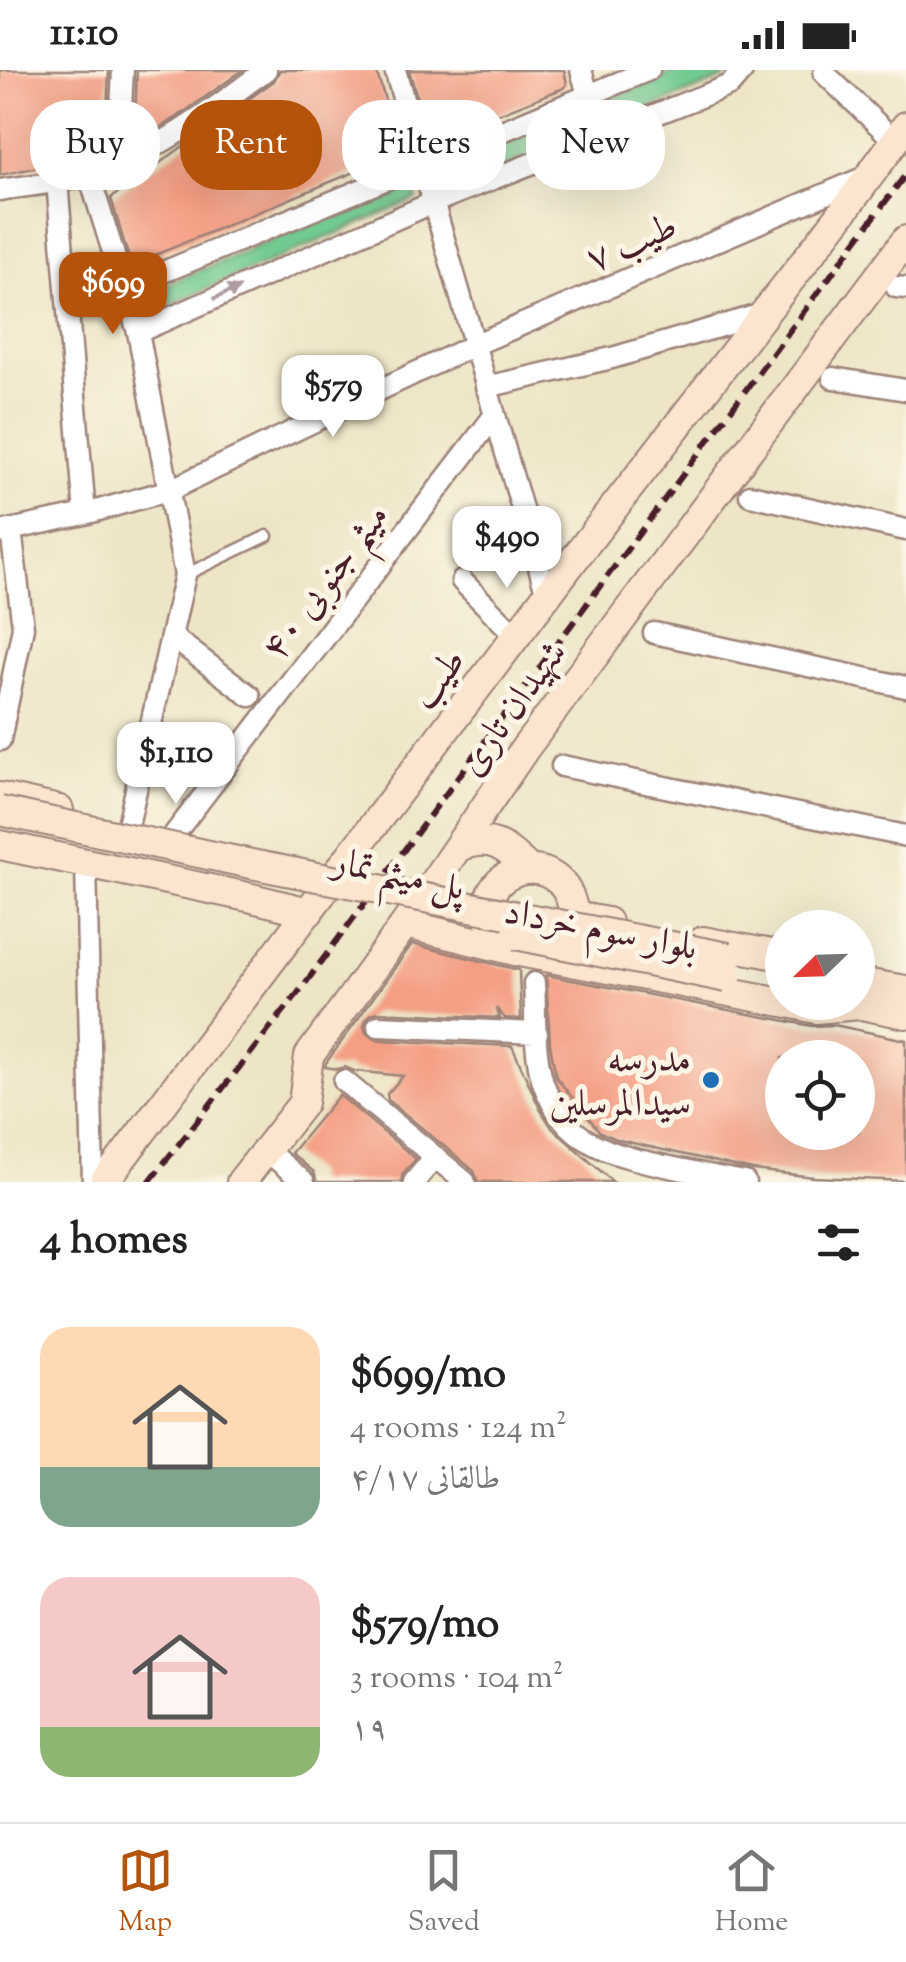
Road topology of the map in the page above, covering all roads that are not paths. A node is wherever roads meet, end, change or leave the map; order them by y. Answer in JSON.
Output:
{"nodes":[{"id":1,"x":123,"y":70,"type":"edge"},
{"id":2,"x":266,"y":70,"type":"edge"},
{"id":3,"x":394,"y":70,"type":"edge"},
{"id":4,"x":581,"y":70,"type":"edge"},
{"id":5,"x":649,"y":70,"type":"edge"},
{"id":6,"x":743,"y":70,"type":"edge"},
{"id":7,"x":824,"y":74,"type":"dead end"},
{"id":8,"x":588,"y":95,"type":"junction"},
{"id":9,"x":121,"y":100,"type":"edge"},
{"id":10,"x":403,"y":100,"type":"edge"},
{"id":11,"x":506,"y":129,"type":"edge"},
{"id":12,"x":900,"y":133,"type":"edge"},
{"id":13,"x":160,"y":141,"type":"edge"},
{"id":14,"x":870,"y":176,"type":"junction"},
{"id":15,"x":30,"y":185,"type":"edge"},
{"id":16,"x":0,"y":190,"type":"edge"},
{"id":17,"x":58,"y":190,"type":"edge"},
{"id":18,"x":93,"y":190,"type":"edge"},
{"id":19,"x":359,"y":190,"type":"edge"},
{"id":20,"x":428,"y":190,"type":"edge"},
{"id":21,"x":432,"y":203,"type":"junction"},
{"id":22,"x":906,"y":240,"type":"edge"},
{"id":23,"x":126,"y":288,"type":"junction"},
{"id":24,"x":762,"y":314,"type":"junction"},
{"id":25,"x":138,"y":332,"type":"junction"},
{"id":26,"x":474,"y":346,"type":"junction"},
{"id":27,"x":833,"y":378,"type":"dead end"},
{"id":28,"x":486,"y":387,"type":"junction"},
{"id":29,"x":906,"y":390,"type":"edge"},
{"id":30,"x":494,"y":416,"type":"junction"},
{"id":31,"x":170,"y":490,"type":"junction"},
{"id":32,"x":750,"y":495,"type":"dead end"},
{"id":33,"x":84,"y":514,"type":"junction"},
{"id":34,"x":906,"y":530,"type":"edge"},
{"id":35,"x":6,"y":531,"type":"edge"},
{"id":36,"x":267,"y":536,"type":"dead end"},
{"id":37,"x":184,"y":575,"type":"junction"},
{"id":38,"x":462,"y":581,"type":"dead end"},
{"id":39,"x":546,"y":595,"type":"junction"},
{"id":40,"x":654,"y":634,"type":"dead end"},
{"id":41,"x":171,"y":636,"type":"junction"},
{"id":42,"x":516,"y":636,"type":"junction"},
{"id":43,"x":906,"y":687,"type":"edge"},
{"id":44,"x":250,"y":696,"type":"dead end"},
{"id":45,"x":0,"y":740,"type":"edge"},
{"id":46,"x":562,"y":766,"type":"dead end"},
{"id":47,"x":495,"y":792,"type":"junction"},
{"id":48,"x":0,"y":796,"type":"edge"},
{"id":49,"x":0,"y":811,"type":"edge"},
{"id":50,"x":128,"y":826,"type":"junction"},
{"id":51,"x":0,"y":830,"type":"edge"},
{"id":52,"x":173,"y":836,"type":"junction"},
{"id":53,"x":906,"y":836,"type":"edge"},
{"id":54,"x":0,"y":846,"type":"edge"},
{"id":55,"x":458,"y":847,"type":"junction"},
{"id":56,"x":506,"y":848,"type":"junction"},
{"id":57,"x":259,"y":854,"type":"junction"},
{"id":58,"x":86,"y":862,"type":"junction"},
{"id":59,"x":536,"y":870,"type":"junction"},
{"id":60,"x":339,"y":872,"type":"junction"},
{"id":61,"x":248,"y":897,"type":"junction"},
{"id":62,"x":309,"y":912,"type":"junction"},
{"id":63,"x":405,"y":924,"type":"junction"},
{"id":64,"x":519,"y":952,"type":"junction"},
{"id":65,"x":765,"y":953,"type":"edge"},
{"id":66,"x":727,"y":968,"type":"junction"},
{"id":67,"x":765,"y":968,"type":"edge"},
{"id":68,"x":534,"y":983,"type":"dead end"},
{"id":69,"x":765,"y":983,"type":"edge"},
{"id":70,"x":875,"y":990,"type":"edge"},
{"id":71,"x":906,"y":990,"type":"edge"},
{"id":72,"x":765,"y":999,"type":"edge"},
{"id":73,"x":875,"y":999,"type":"edge"},
{"id":74,"x":906,"y":1014,"type":"edge"},
{"id":75,"x":378,"y":1026,"type":"dead end"},
{"id":76,"x":538,"y":1033,"type":"junction"},
{"id":77,"x":344,"y":1081,"type":"dead end"},
{"id":78,"x":266,"y":1151,"type":"junction"},
{"id":79,"x":435,"y":1157,"type":"junction"},
{"id":80,"x":94,"y":1182,"type":"edge"},
{"id":81,"x":104,"y":1182,"type":"edge"},
{"id":82,"x":241,"y":1182,"type":"edge"},
{"id":83,"x":304,"y":1182,"type":"edge"},
{"id":84,"x":414,"y":1182,"type":"edge"},
{"id":85,"x":465,"y":1182,"type":"edge"},
{"id":86,"x":745,"y":1182,"type":"edge"}],
"edges":[{"from":1,"to":9,"type":"street"},
{"from":2,"to":13,"type":"street"},
{"from":3,"to":10,"type":"street"},
{"from":4,"to":8,"type":"street"},
{"from":5,"to":8,"type":"street"},
{"from":6,"to":21,"type":"street"},
{"from":7,"to":12,"type":"street"},
{"from":8,"to":11,"type":"street"},
{"from":12,"to":14,"type":"main road","name":"طیب"},
{"from":14,"to":24,"type":"main road","name":"طیب"},
{"from":14,"to":26,"type":"street","name":"طیب ۷"},
{"from":15,"to":16,"type":"street"},
{"from":17,"to":33,"type":"street"},
{"from":18,"to":23,"type":"street"},
{"from":19,"to":23,"type":"street"},
{"from":20,"to":21,"type":"street"},
{"from":25,"to":21,"type":"street","one_way":true},
{"from":21,"to":26,"type":"street"},
{"from":22,"to":47,"type":"main road","name":"شهیدان تاری"},
{"from":23,"to":25,"type":"street"},
{"from":24,"to":28,"type":"street"},
{"from":24,"to":39,"type":"main road","name":"طیب"},
{"from":25,"to":31,"type":"street"},
{"from":26,"to":28,"type":"street"},
{"from":26,"to":31,"type":"street","name":"طیب ۷"},
{"from":27,"to":29,"type":"street"},
{"from":28,"to":30,"type":"street"},
{"from":30,"to":39,"type":"street"},
{"from":30,"to":52,"type":"street","name":"میثم جنوبی ۴۰"},
{"from":31,"to":33,"type":"street","name":"طیب ۷"},
{"from":31,"to":37,"type":"street"},
{"from":32,"to":34,"type":"street"},
{"from":33,"to":35,"type":"street","name":"طیب ۷"},
{"from":35,"to":45,"type":"street"},
{"from":36,"to":37,"type":"lane"},
{"from":37,"to":41,"type":"street"},
{"from":38,"to":42,"type":"street"},
{"from":39,"to":42,"type":"main road","name":"طیب"},
{"from":40,"to":43,"type":"street"},
{"from":41,"to":44,"type":"street"},
{"from":41,"to":50,"type":"street"},
{"from":42,"to":60,"type":"main road","name":"طیب"},
{"from":46,"to":53,"type":"street"},
{"from":47,"to":55,"type":"main road","name":"شهیدان تاری"},
{"from":47,"to":56,"type":"main road"},
{"from":48,"to":50,"type":"main road"},
{"from":49,"to":66,"type":"main road","name":"پل میثم تمار","bridge":true},
{"from":50,"to":52,"type":"main road"},
{"from":51,"to":66,"type":"main road","name":"پل میثم تمار","bridge":true},
{"from":52,"to":57,"type":"main road"},
{"from":54,"to":58,"type":"main road"},
{"from":55,"to":56,"type":"main road"},
{"from":55,"to":63,"type":"main road","name":"شهیدان تاری"},
{"from":56,"to":59,"type":"main road","name":"بلوار سوم خرداد"},
{"from":57,"to":60,"type":"main road"},
{"from":57,"to":61,"type":"main road"},
{"from":58,"to":61,"type":"main road"},
{"from":58,"to":80,"type":"street"},
{"from":59,"to":64,"type":"main road"},
{"from":59,"to":65,"type":"main road","name":"بلوار سوم خرداد"},
{"from":60,"to":62,"type":"main road","name":"طیب"},
{"from":61,"to":62,"type":"main road"},
{"from":62,"to":81,"type":"main road","name":"طیب"},
{"from":63,"to":64,"type":"main road","name":"بلوار سوم خرداد"},
{"from":63,"to":78,"type":"main road","name":"شهیدان تاری"},
{"from":64,"to":72,"type":"main road","name":"بلوار سوم خرداد"},
{"from":66,"to":67,"type":"main road","name":"پل میثم تمار"},
{"from":66,"to":69,"type":"main road","name":"پل میثم تمار"},
{"from":68,"to":76,"type":"street"},
{"from":70,"to":71,"type":"main road"},
{"from":73,"to":74,"type":"main road","name":"بلوار سوم خرداد"},
{"from":75,"to":76,"type":"street"},
{"from":76,"to":86,"type":"street"},
{"from":77,"to":79,"type":"street"},
{"from":78,"to":82,"type":"main road","name":"شهیدان تاری"},
{"from":78,"to":83,"type":"street"},
{"from":79,"to":84,"type":"street"},
{"from":79,"to":85,"type":"street"}]}
